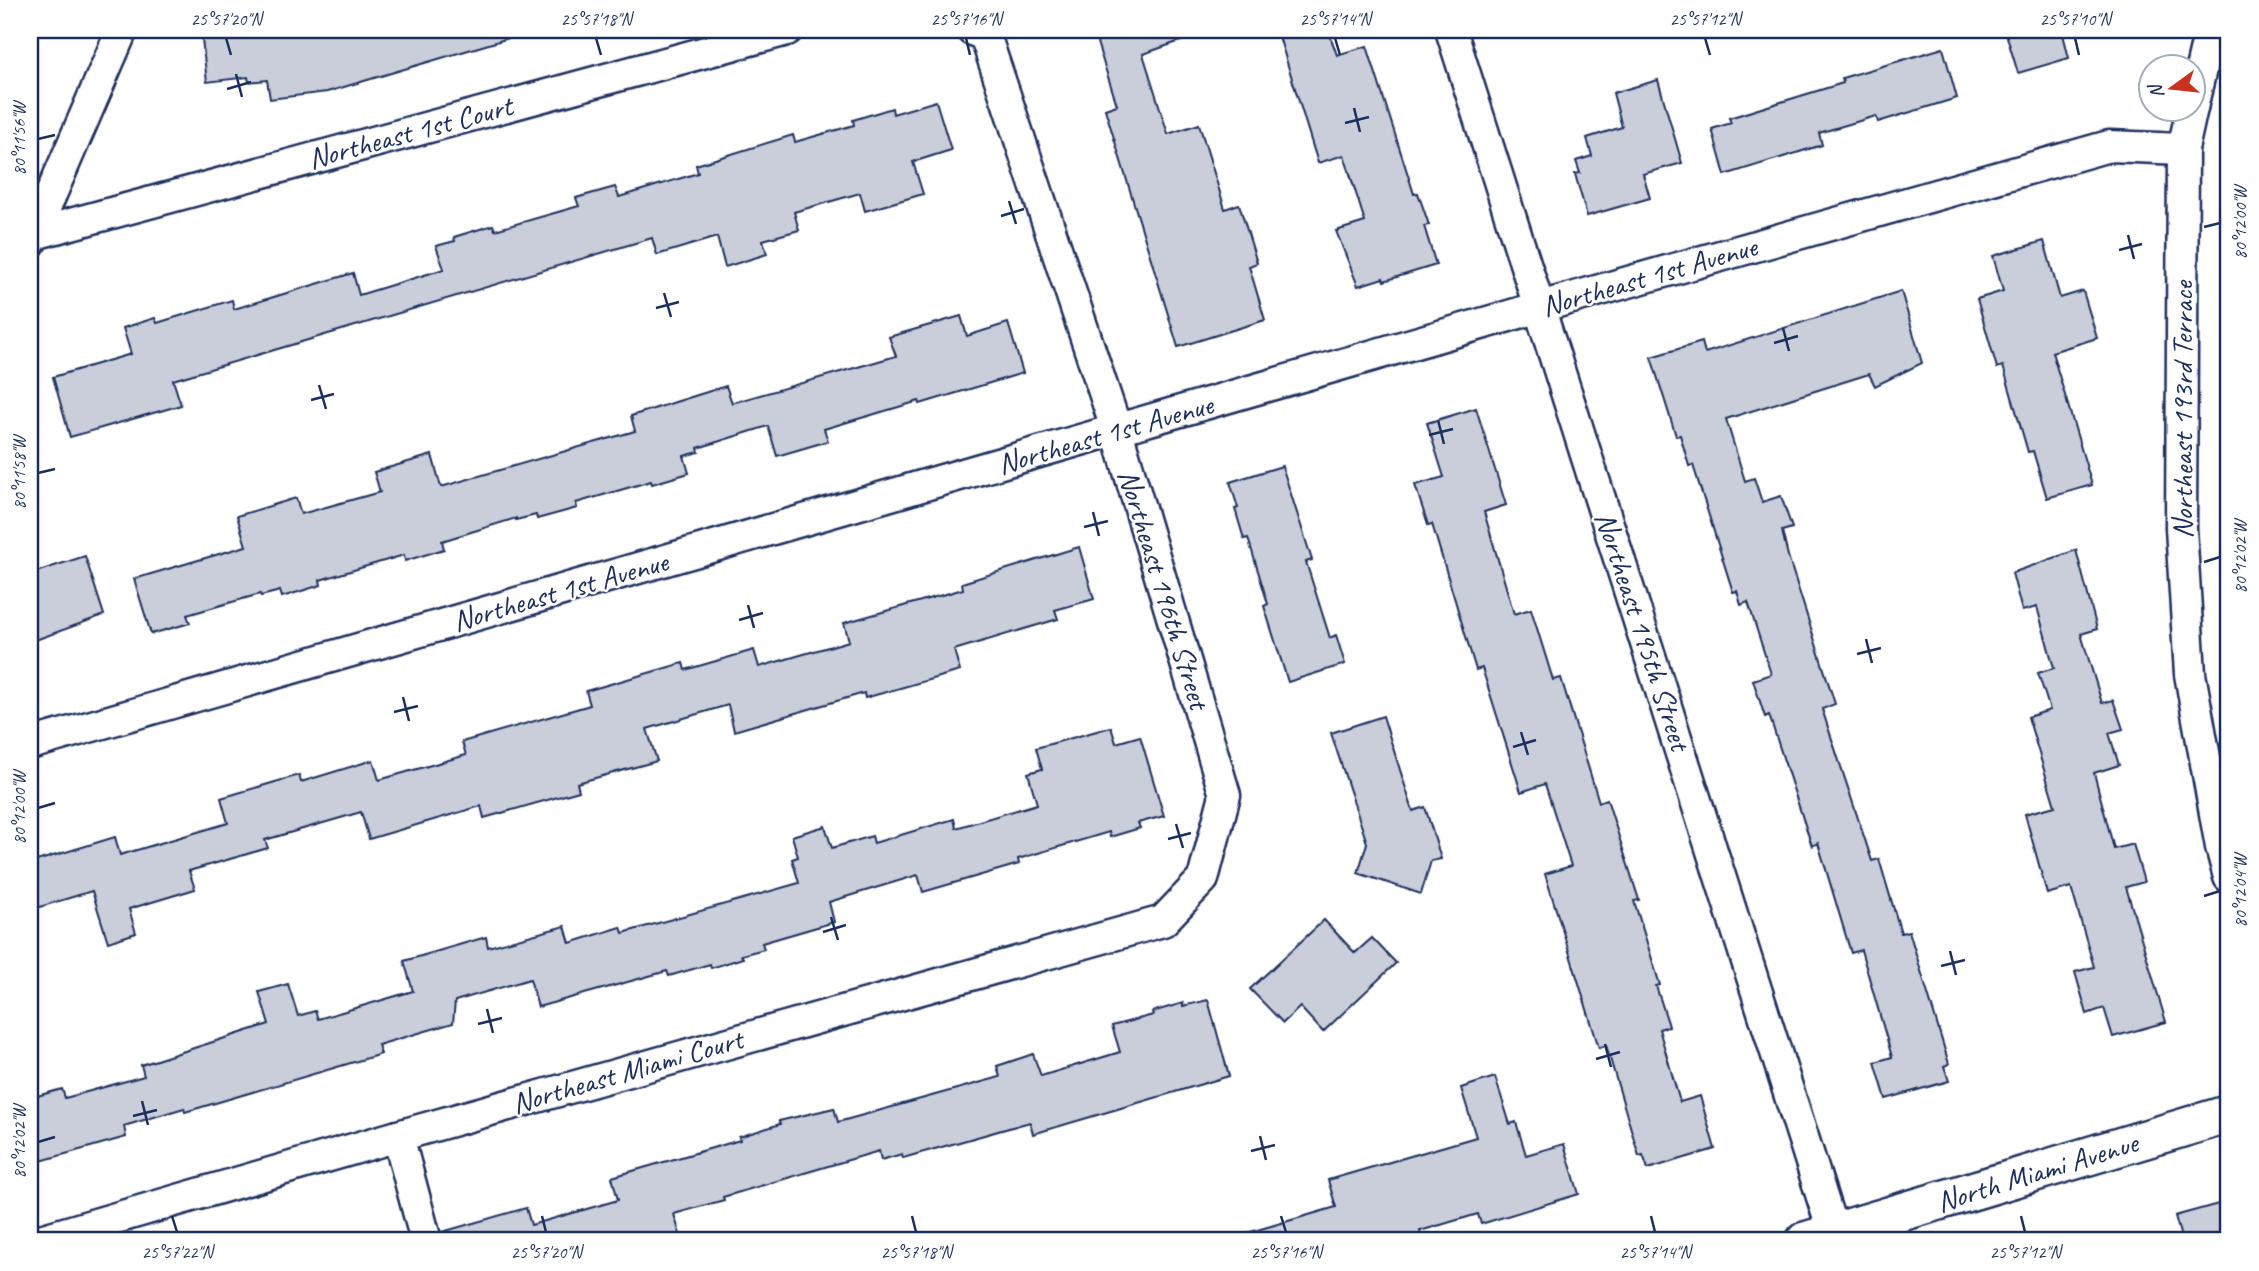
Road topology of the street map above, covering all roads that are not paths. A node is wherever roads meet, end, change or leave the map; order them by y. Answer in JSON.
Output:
{"nodes":[{"id":1,"x":122,"y":30,"type":"edge"},
{"id":2,"x":787,"y":30,"type":"edge"},
{"id":3,"x":972,"y":30,"type":"edge"},
{"id":4,"x":1451,"y":30,"type":"edge"},
{"id":5,"x":2210,"y":30,"type":"edge"},
{"id":6,"x":2205,"y":52,"type":"edge"},
{"id":7,"x":2189,"y":122,"type":"edge"},
{"id":8,"x":2183,"y":149,"type":"junction"},
{"id":9,"x":32,"y":239,"type":"edge"},
{"id":10,"x":1540,"y":307,"type":"junction"},
{"id":11,"x":1116,"y":431,"type":"junction"},
{"id":12,"x":30,"y":744,"type":"edge"},
{"id":13,"x":2229,"y":877,"type":"edge"},
{"id":14,"x":1203,"y":879,"type":"joint"},
{"id":15,"x":2229,"y":1114,"type":"edge"},
{"id":16,"x":398,"y":1136,"type":"junction"},
{"id":17,"x":1825,"y":1239,"type":"edge"},
{"id":18,"x":37,"y":1241,"type":"edge"},
{"id":19,"x":426,"y":1241,"type":"edge"}],
"edges":[{"from":1,"to":9,"type":"street"},
{"from":2,"to":9,"type":"street","name":"Northeast 1st Court"},
{"from":3,"to":11,"type":"street","name":"Northeast 196th Street"},
{"from":4,"to":10,"type":"street","name":"Northeast 195th Street"},
{"from":5,"to":6,"type":"street","name":"Northeast 193rd Terrace"},
{"from":7,"to":8,"type":"street","name":"Northeast 193rd Terrace"},
{"from":8,"to":10,"type":"street","name":"Northeast 1st Avenue"},
{"from":8,"to":13,"type":"street","name":"Northeast 193rd Terrace"},
{"from":10,"to":11,"type":"street","name":"Northeast 1st Avenue"},
{"from":10,"to":17,"type":"street","name":"Northeast 195th Street"},
{"from":11,"to":12,"type":"street","name":"Northeast 1st Avenue"},
{"from":11,"to":14,"type":"street","name":"Northeast 196th Street"},
{"from":14,"to":16,"type":"street","name":"Northeast Miami Court"},
{"from":15,"to":17,"type":"street","name":"North Miami Avenue"},
{"from":16,"to":18,"type":"street","name":"Northeast Miami Court"},
{"from":16,"to":19,"type":"street"}]}
